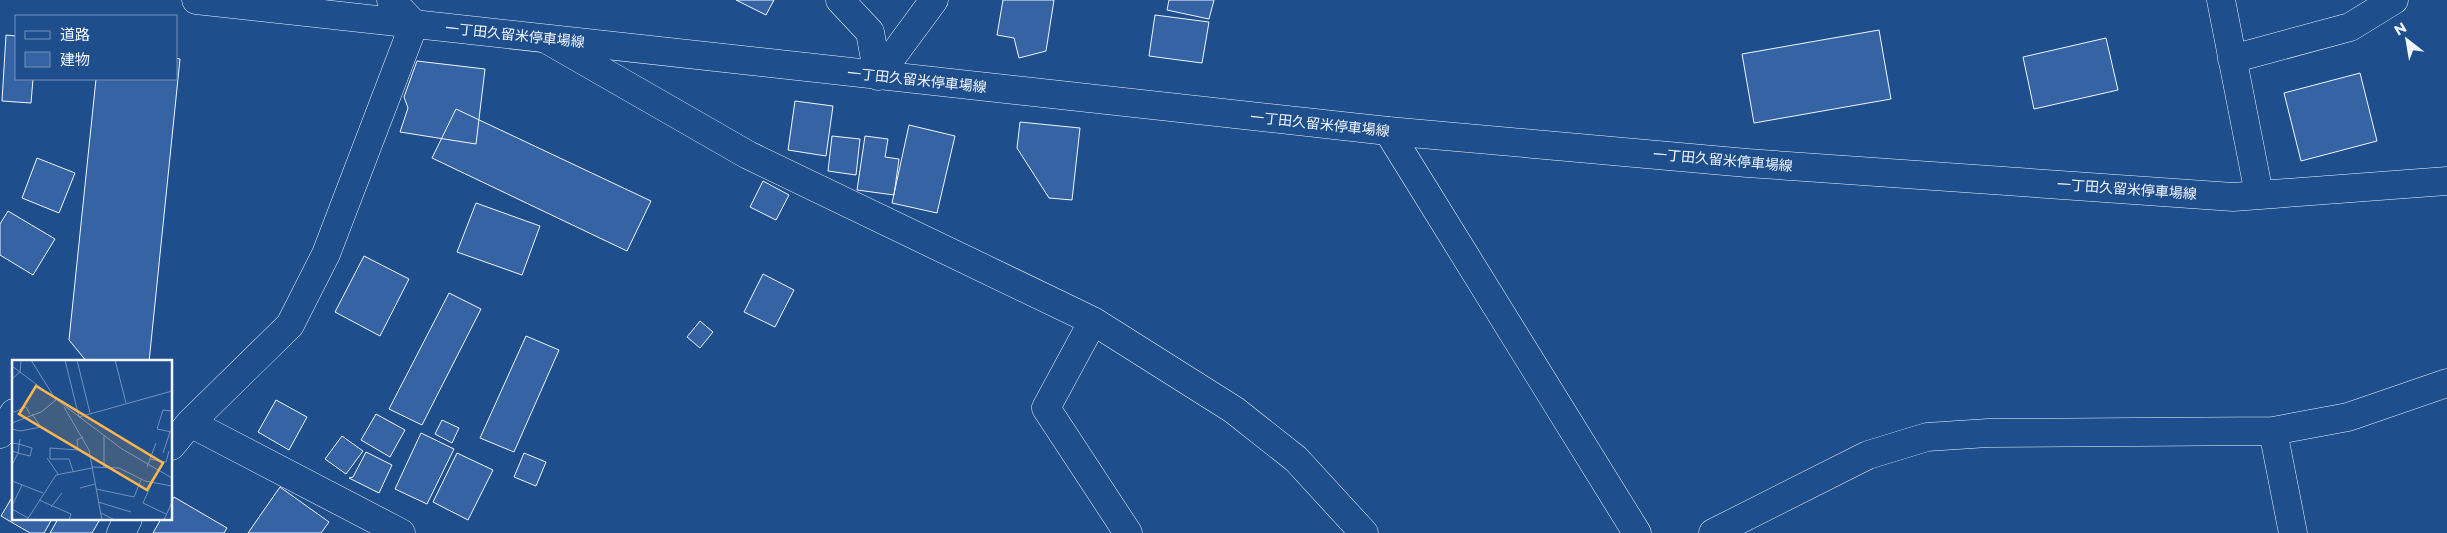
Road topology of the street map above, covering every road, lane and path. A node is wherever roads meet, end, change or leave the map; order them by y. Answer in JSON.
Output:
{"nodes":[{"id":1,"x":196,"y":0,"type":"edge"},
{"id":2,"x":390,"y":0,"type":"edge"},
{"id":3,"x":840,"y":0,"type":"edge"},
{"id":4,"x":934,"y":0,"type":"edge"},
{"id":5,"x":2221,"y":0,"type":"edge"},
{"id":6,"x":2394,"y":0,"type":"edge"},
{"id":7,"x":414,"y":24,"type":"junction"},
{"id":8,"x":546,"y":38,"type":"junction"},
{"id":9,"x":2232,"y":59,"type":"junction"},
{"id":10,"x":878,"y":76,"type":"junction"},
{"id":11,"x":1388,"y":131,"type":"junction"},
{"id":12,"x":2447,"y":181,"type":"edge"},
{"id":13,"x":2259,"y":194,"type":"junction"},
{"id":14,"x":1094,"y":321,"type":"junction"},
{"id":15,"x":2447,"y":383,"type":"edge"},
{"id":16,"x":12,"y":416,"type":"edge"},
{"id":17,"x":190,"y":423,"type":"junction"},
{"id":18,"x":2273,"y":431,"type":"junction"},
{"id":19,"x":0,"y":434,"type":"edge"},
{"id":20,"x":172,"y":445,"type":"edge"},
{"id":21,"x":127,"y":520,"type":"edge"},
{"id":22,"x":120,"y":533,"type":"edge"},
{"id":23,"x":401,"y":533,"type":"edge"},
{"id":24,"x":1128,"y":533,"type":"edge"},
{"id":25,"x":1364,"y":533,"type":"edge"},
{"id":26,"x":1637,"y":533,"type":"edge"},
{"id":27,"x":1713,"y":533,"type":"edge"},
{"id":28,"x":2293,"y":533,"type":"edge"}],
"edges":[{"from":1,"to":7,"type":"street","name":"一丁田久留米停車場線"},
{"from":2,"to":7,"type":"street"},
{"from":3,"to":10,"type":"street"},
{"from":4,"to":10,"type":"street"},
{"from":5,"to":9,"type":"street"},
{"from":6,"to":9,"type":"street"},
{"from":7,"to":8,"type":"street","name":"一丁田久留米停車場線"},
{"from":7,"to":17,"type":"street"},
{"from":8,"to":10,"type":"street","name":"一丁田久留米停車場線"},
{"from":8,"to":14,"type":"street"},
{"from":9,"to":13,"type":"street"},
{"from":10,"to":11,"type":"street","name":"一丁田久留米停車場線"},
{"from":11,"to":13,"type":"street","name":"一丁田久留米停車場線"},
{"from":11,"to":26,"type":"street"},
{"from":12,"to":13,"type":"street","name":"一丁田久留米停車場線"},
{"from":14,"to":24,"type":"street"},
{"from":14,"to":25,"type":"street"},
{"from":15,"to":18,"type":"street"},
{"from":16,"to":19,"type":"street"},
{"from":17,"to":20,"type":"street"},
{"from":17,"to":23,"type":"street"},
{"from":18,"to":27,"type":"street"},
{"from":18,"to":28,"type":"street"},
{"from":21,"to":22,"type":"street"}]}
